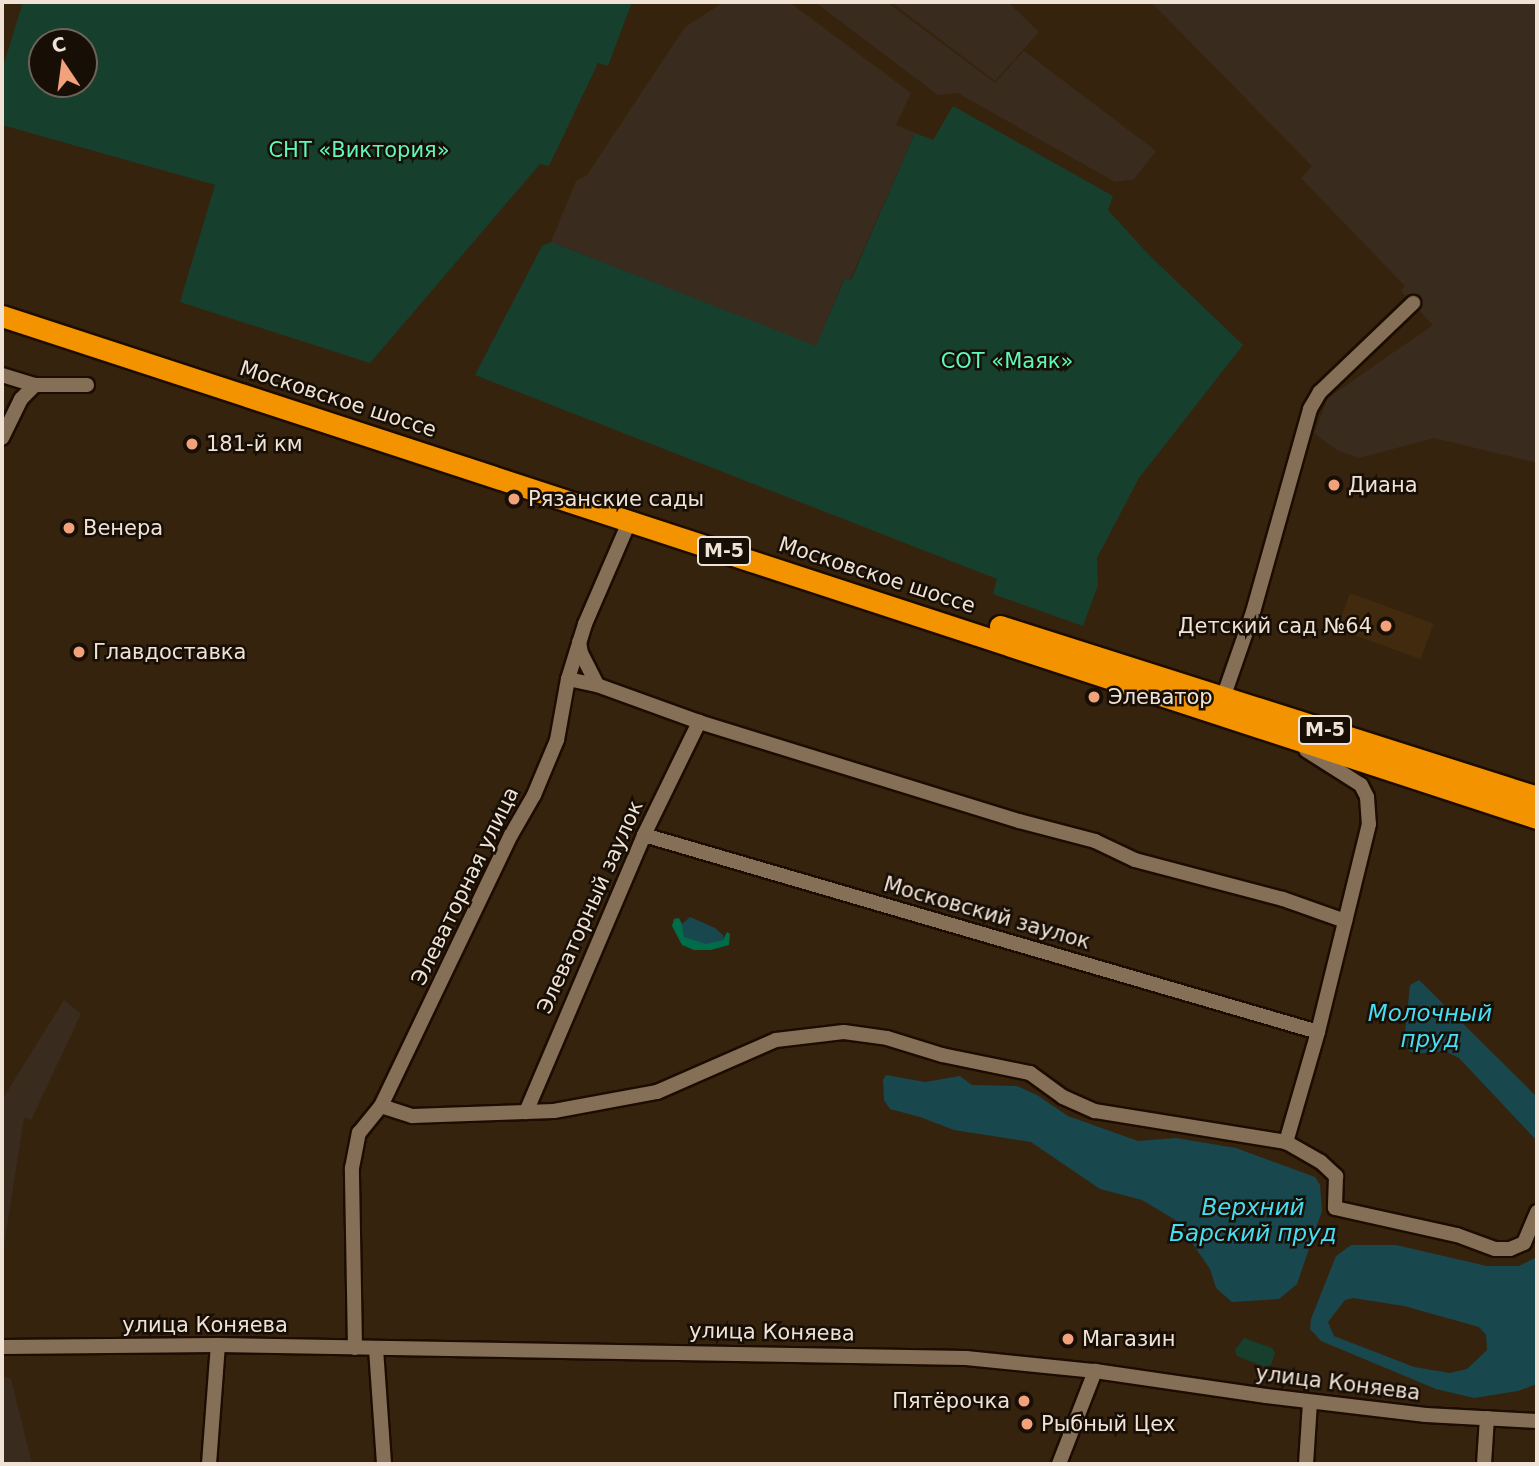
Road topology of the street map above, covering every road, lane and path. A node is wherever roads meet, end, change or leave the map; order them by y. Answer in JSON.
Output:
{"nodes":[{"id":1,"x":1413,"y":303,"type":"dead end"},
{"id":2,"x":2,"y":306,"type":"edge"},
{"id":3,"x":2,"y":316,"type":"edge"},
{"id":4,"x":2,"y":374,"type":"edge"},
{"id":5,"x":35,"y":384,"type":"junction"},
{"id":6,"x":87,"y":385,"type":"dead end"},
{"id":7,"x":2,"y":438,"type":"edge"},
{"id":8,"x":630,"y":520,"type":"junction"},
{"id":9,"x":579,"y":642,"type":"junction"},
{"id":10,"x":568,"y":679,"type":"junction"},
{"id":11,"x":597,"y":685,"type":"junction"},
{"id":12,"x":1223,"y":698,"type":"junction"},
{"id":13,"x":699,"y":722,"type":"junction"},
{"id":14,"x":1268,"y":728,"type":"junction"},
{"id":15,"x":1537,"y":797,"type":"edge"},
{"id":16,"x":1537,"y":818,"type":"edge"},
{"id":17,"x":644,"y":835,"type":"junction"},
{"id":18,"x":1345,"y":921,"type":"junction"},
{"id":19,"x":1318,"y":1032,"type":"junction"},
{"id":20,"x":381,"y":1106,"type":"junction"},
{"id":21,"x":526,"y":1112,"type":"junction"},
{"id":22,"x":1286,"y":1142,"type":"junction"},
{"id":23,"x":1537,"y":1212,"type":"edge"},
{"id":24,"x":218,"y":1345,"type":"junction"},
{"id":25,"x":2,"y":1347,"type":"edge"},
{"id":26,"x":355,"y":1348,"type":"junction"},
{"id":27,"x":376,"y":1349,"type":"junction"},
{"id":28,"x":1096,"y":1370,"type":"junction"},
{"id":29,"x":1310,"y":1402,"type":"junction"},
{"id":30,"x":1487,"y":1418,"type":"junction"},
{"id":31,"x":1537,"y":1421,"type":"edge"},
{"id":32,"x":209,"y":1464,"type":"edge"},
{"id":33,"x":384,"y":1464,"type":"edge"},
{"id":34,"x":1059,"y":1464,"type":"edge"},
{"id":35,"x":1306,"y":1464,"type":"edge"},
{"id":36,"x":1484,"y":1464,"type":"edge"}],
"edges":[{"from":1,"to":12,"type":"street"},
{"from":2,"to":12,"type":"highway","name":"Московское шоссе","number":"М-5"},
{"from":3,"to":8,"type":"highway","name":"Московское шоссе","number":"М-5"},
{"from":4,"to":5,"type":"street"},
{"from":5,"to":6,"type":"street"},
{"from":5,"to":7,"type":"street"},
{"from":8,"to":9,"type":"street","name":"Элеваторная улица"},
{"from":8,"to":14,"type":"highway","name":"Московское шоссе","number":"М-5"},
{"from":9,"to":10,"type":"street","name":"Элеваторная улица"},
{"from":9,"to":11,"type":"street"},
{"from":10,"to":11,"type":"street"},
{"from":10,"to":20,"type":"street","name":"Элеваторная улица"},
{"from":11,"to":13,"type":"street"},
{"from":12,"to":15,"type":"highway","name":"Московское шоссе","number":"М-5"},
{"from":13,"to":17,"type":"street","name":"Элеваторный заулок"},
{"from":13,"to":18,"type":"street"},
{"from":14,"to":16,"type":"highway","name":"Московское шоссе","number":"М-5"},
{"from":14,"to":18,"type":"street"},
{"from":17,"to":19,"type":"street","name":"Московский заулок"},
{"from":17,"to":21,"type":"street","name":"Элеваторный заулок"},
{"from":18,"to":19,"type":"street"},
{"from":19,"to":22,"type":"street"},
{"from":20,"to":21,"type":"street"},
{"from":20,"to":26,"type":"street","name":"Элеваторная улица"},
{"from":21,"to":22,"type":"street"},
{"from":22,"to":23,"type":"street"},
{"from":24,"to":25,"type":"street","name":"улица Коняева"},
{"from":24,"to":26,"type":"street","name":"улица Коняева"},
{"from":24,"to":32,"type":"street"},
{"from":26,"to":27,"type":"street","name":"улица Коняева"},
{"from":27,"to":28,"type":"street","name":"улица Коняева"},
{"from":27,"to":33,"type":"street"},
{"from":28,"to":29,"type":"street","name":"улица Коняева"},
{"from":28,"to":34,"type":"street"},
{"from":29,"to":30,"type":"street","name":"улица Коняева"},
{"from":29,"to":35,"type":"street"},
{"from":30,"to":31,"type":"street","name":"улица Коняева"},
{"from":30,"to":36,"type":"street"}]}
